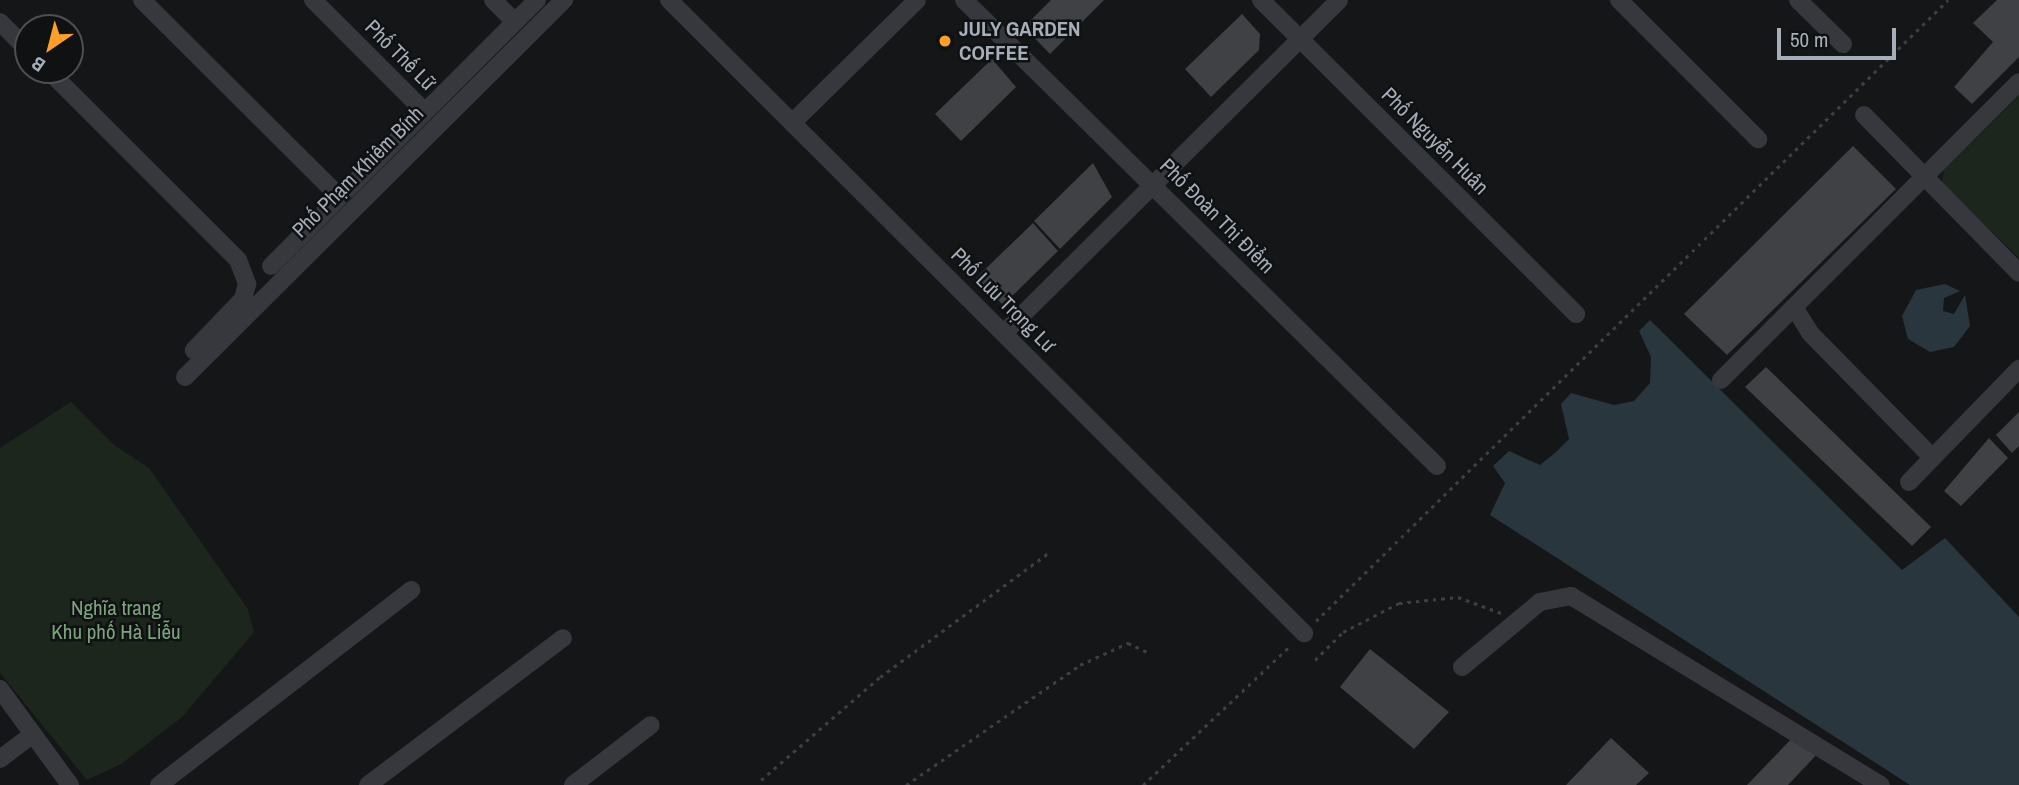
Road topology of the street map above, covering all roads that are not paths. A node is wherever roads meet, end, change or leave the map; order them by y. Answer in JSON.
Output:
{"nodes":[{"id":1,"x":142,"y":0,"type":"edge"},
{"id":2,"x":313,"y":0,"type":"edge"},
{"id":3,"x":493,"y":0,"type":"edge"},
{"id":4,"x":537,"y":0,"type":"edge"},
{"id":5,"x":564,"y":0,"type":"edge"},
{"id":6,"x":669,"y":0,"type":"edge"},
{"id":7,"x":917,"y":0,"type":"edge"},
{"id":8,"x":964,"y":0,"type":"edge"},
{"id":9,"x":1261,"y":0,"type":"edge"},
{"id":10,"x":1339,"y":0,"type":"edge"},
{"id":11,"x":1619,"y":0,"type":"edge"},
{"id":12,"x":1798,"y":0,"type":"edge"},
{"id":13,"x":0,"y":22,"type":"edge"},
{"id":14,"x":515,"y":22,"type":"junction"},
{"id":15,"x":14,"y":36,"type":"edge"},
{"id":16,"x":1300,"y":38,"type":"junction"},
{"id":17,"x":1843,"y":44,"type":"dead end"},
{"id":18,"x":2019,"y":82,"type":"edge"},
{"id":19,"x":62,"y":84,"type":"edge"},
{"id":20,"x":425,"y":112,"type":"junction"},
{"id":21,"x":1864,"y":116,"type":"dead end"},
{"id":22,"x":792,"y":124,"type":"junction"},
{"id":23,"x":1758,"y":139,"type":"dead end"},
{"id":24,"x":1924,"y":177,"type":"junction"},
{"id":25,"x":1153,"y":185,"type":"junction"},
{"id":26,"x":340,"y":197,"type":"junction"},
{"id":27,"x":271,"y":266,"type":"dead end"},
{"id":28,"x":2019,"y":273,"type":"edge"},
{"id":29,"x":1794,"y":307,"type":"junction"},
{"id":30,"x":1576,"y":314,"type":"dead end"},
{"id":31,"x":1004,"y":333,"type":"junction"},
{"id":32,"x":194,"y":350,"type":"dead end"},
{"id":33,"x":2019,"y":369,"type":"edge"},
{"id":34,"x":185,"y":377,"type":"dead end"},
{"id":35,"x":1721,"y":380,"type":"dead end"},
{"id":36,"x":1933,"y":458,"type":"junction"},
{"id":37,"x":1437,"y":466,"type":"dead end"},
{"id":38,"x":1909,"y":482,"type":"dead end"},
{"id":39,"x":411,"y":590,"type":"dead end"},
{"id":40,"x":1304,"y":633,"type":"road end"},
{"id":41,"x":563,"y":638,"type":"dead end"},
{"id":42,"x":1462,"y":667,"type":"dead end"},
{"id":43,"x":0,"y":689,"type":"edge"},
{"id":44,"x":651,"y":725,"type":"dead end"},
{"id":45,"x":32,"y":735,"type":"junction"},
{"id":46,"x":0,"y":759,"type":"edge"},
{"id":47,"x":69,"y":785,"type":"edge"},
{"id":48,"x":159,"y":785,"type":"edge"},
{"id":49,"x":368,"y":785,"type":"edge"},
{"id":50,"x":573,"y":785,"type":"edge"},
{"id":51,"x":1881,"y":785,"type":"edge"}],
"edges":[{"from":1,"to":26,"type":"street"},
{"from":2,"to":20,"type":"street","name":"Phố Thế Lữ"},
{"from":3,"to":14,"type":"street"},
{"from":4,"to":14,"type":"street","name":"Phố Phạm Khiêm Bính"},
{"from":5,"to":34,"type":"street","name":"Phố Phạm Khiêm Bính"},
{"from":6,"to":22,"type":"street","name":"Phố Lưu Trọng Lư"},
{"from":7,"to":22,"type":"street"},
{"from":8,"to":25,"type":"street","name":"Phố Đoàn Thị Điểm"},
{"from":9,"to":16,"type":"street","name":"Phố Nguyễn Huân"},
{"from":10,"to":16,"type":"street"},
{"from":11,"to":23,"type":"street"},
{"from":12,"to":17,"type":"street"},
{"from":13,"to":15,"type":"street"},
{"from":14,"to":20,"type":"street","name":"Phố Phạm Khiêm Bính"},
{"from":16,"to":25,"type":"street"},
{"from":16,"to":30,"type":"street","name":"Phố Nguyễn Huân"},
{"from":18,"to":24,"type":"street"},
{"from":19,"to":32,"type":"street"},
{"from":20,"to":26,"type":"street","name":"Phố Phạm Khiêm Bính"},
{"from":21,"to":24,"type":"street"},
{"from":22,"to":31,"type":"street","name":"Phố Lưu Trọng Lư"},
{"from":24,"to":28,"type":"street"},
{"from":24,"to":29,"type":"street"},
{"from":25,"to":31,"type":"street"},
{"from":25,"to":37,"type":"street","name":"Phố Đoàn Thị Điểm"},
{"from":26,"to":27,"type":"street","name":"Phố Phạm Khiêm Bính"},
{"from":29,"to":35,"type":"street"},
{"from":29,"to":36,"type":"street"},
{"from":31,"to":40,"type":"street","name":"Phố Lưu Trọng Lư"},
{"from":33,"to":36,"type":"street"},
{"from":36,"to":38,"type":"street"},
{"from":39,"to":48,"type":"street"},
{"from":41,"to":49,"type":"street"},
{"from":42,"to":51,"type":"street"},
{"from":43,"to":45,"type":"street"},
{"from":44,"to":50,"type":"street"},
{"from":45,"to":46,"type":"street"},
{"from":45,"to":47,"type":"street"}]}
